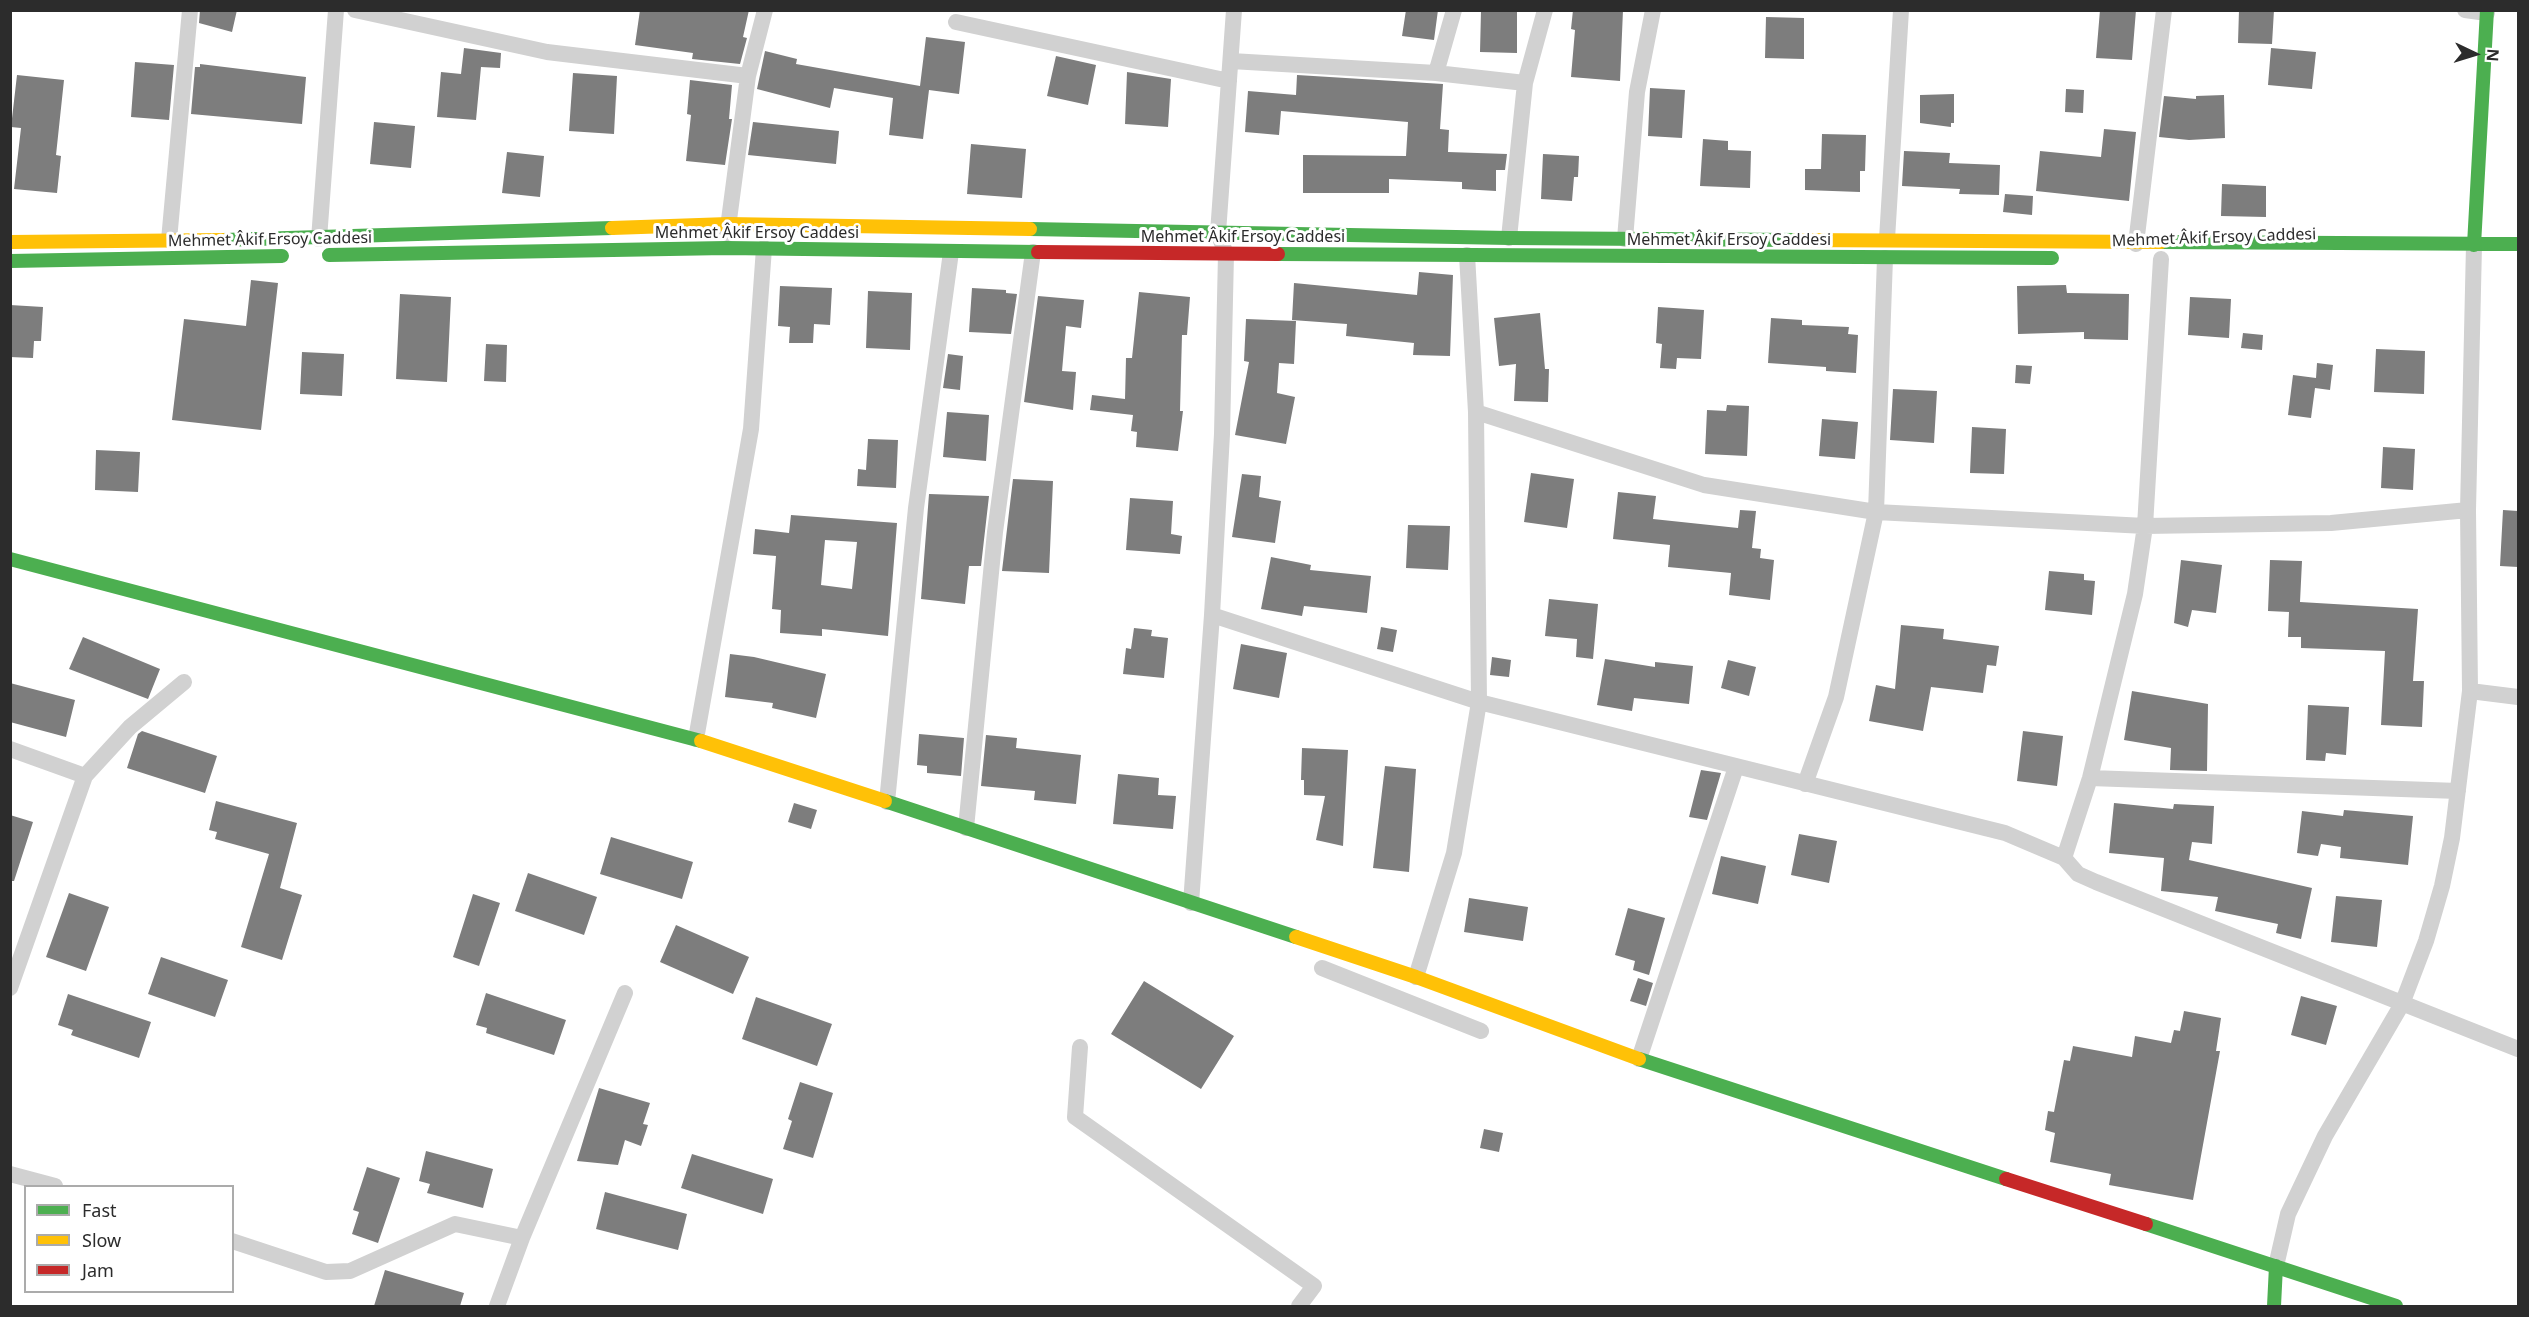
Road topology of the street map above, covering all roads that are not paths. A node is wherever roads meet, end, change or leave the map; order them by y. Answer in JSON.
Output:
{"nodes":[{"id":1,"x":190,"y":10,"type":"edge"},
{"id":2,"x":336,"y":10,"type":"edge"},
{"id":3,"x":355,"y":10,"type":"edge"},
{"id":4,"x":765,"y":10,"type":"edge"},
{"id":5,"x":1234,"y":10,"type":"edge"},
{"id":6,"x":1454,"y":10,"type":"edge"},
{"id":7,"x":1545,"y":10,"type":"edge"},
{"id":8,"x":1653,"y":10,"type":"edge"},
{"id":9,"x":1901,"y":10,"type":"edge"},
{"id":10,"x":2164,"y":10,"type":"edge"},
{"id":11,"x":2465,"y":10,"type":"edge"},
{"id":12,"x":2487,"y":12,"type":"edge"},
{"id":13,"x":956,"y":22,"type":"dead end"},
{"id":14,"x":1231,"y":61,"type":"junction"},
{"id":15,"x":1436,"y":73,"type":"junction"},
{"id":16,"x":748,"y":76,"type":"junction"},
{"id":17,"x":1229,"y":81,"type":"junction"},
{"id":18,"x":1525,"y":83,"type":"junction"},
{"id":19,"x":728,"y":224,"type":"junction"},
{"id":20,"x":1218,"y":233,"type":"junction"},
{"id":21,"x":1509,"y":238,"type":"junction"},
{"id":22,"x":1625,"y":238,"type":"junction"},
{"id":23,"x":1887,"y":239,"type":"junction"},
{"id":24,"x":169,"y":240,"type":"junction"},
{"id":25,"x":10,"y":242,"type":"edge"},
{"id":26,"x":2136,"y":244,"type":"junction"},
{"id":27,"x":2474,"y":244,"type":"junction"},
{"id":28,"x":2518,"y":244,"type":"edge"},
{"id":29,"x":320,"y":247,"type":"junction"},
{"id":30,"x":726,"y":248,"type":"junction"},
{"id":31,"x":764,"y":248,"type":"junction"},
{"id":32,"x":951,"y":252,"type":"junction"},
{"id":33,"x":1033,"y":252,"type":"junction"},
{"id":34,"x":1226,"y":254,"type":"junction"},
{"id":35,"x":1467,"y":255,"type":"junction"},
{"id":36,"x":297,"y":256,"type":"dead end"},
{"id":37,"x":2207,"y":257,"type":"dead end"},
{"id":38,"x":1885,"y":258,"type":"junction"},
{"id":39,"x":2065,"y":258,"type":"dead end"},
{"id":40,"x":2160,"y":259,"type":"dead end"},
{"id":41,"x":10,"y":261,"type":"edge"},
{"id":42,"x":1476,"y":412,"type":"junction"},
{"id":43,"x":2468,"y":510,"type":"junction"},
{"id":44,"x":1876,"y":512,"type":"junction"},
{"id":45,"x":2145,"y":526,"type":"junction"},
{"id":46,"x":10,"y":559,"type":"edge"},
{"id":47,"x":1212,"y":615,"type":"junction"},
{"id":48,"x":184,"y":682,"type":"dead end"},
{"id":49,"x":2470,"y":691,"type":"junction"},
{"id":50,"x":2518,"y":697,"type":"edge"},
{"id":51,"x":1479,"y":702,"type":"junction"},
{"id":52,"x":696,"y":739,"type":"junction"},
{"id":53,"x":10,"y":748,"type":"edge"},
{"id":54,"x":1736,"y":767,"type":"junction"},
{"id":55,"x":85,"y":776,"type":"junction"},
{"id":56,"x":2090,"y":778,"type":"junction"},
{"id":57,"x":1805,"y":784,"type":"junction"},
{"id":58,"x":2458,"y":791,"type":"junction"},
{"id":59,"x":887,"y":802,"type":"junction"},
{"id":60,"x":966,"y":828,"type":"junction"},
{"id":61,"x":2064,"y":858,"type":"junction"},
{"id":62,"x":1191,"y":903,"type":"junction"},
{"id":63,"x":1322,"y":968,"type":"dead end"},
{"id":64,"x":1416,"y":977,"type":"junction"},
{"id":65,"x":10,"y":988,"type":"edge"},
{"id":66,"x":625,"y":993,"type":"dead end"},
{"id":67,"x":2402,"y":1004,"type":"junction"},
{"id":68,"x":1481,"y":1032,"type":"dead end"},
{"id":69,"x":1080,"y":1047,"type":"dead end"},
{"id":70,"x":2518,"y":1049,"type":"edge"},
{"id":71,"x":1639,"y":1059,"type":"junction"},
{"id":72,"x":10,"y":1174,"type":"edge"},
{"id":73,"x":51,"y":1185,"type":"edge"},
{"id":74,"x":522,"y":1238,"type":"junction"},
{"id":75,"x":234,"y":1242,"type":"edge"},
{"id":76,"x":2276,"y":1266,"type":"junction"},
{"id":77,"x":497,"y":1306,"type":"edge"},
{"id":78,"x":1299,"y":1306,"type":"edge"},
{"id":79,"x":2274,"y":1306,"type":"edge"},
{"id":80,"x":2396,"y":1306,"type":"edge"}],
"edges":[{"from":1,"to":24,"type":"street"},
{"from":2,"to":29,"type":"street"},
{"from":3,"to":16,"type":"street"},
{"from":4,"to":16,"type":"street"},
{"from":5,"to":14,"type":"street"},
{"from":6,"to":15,"type":"street"},
{"from":7,"to":18,"type":"street"},
{"from":8,"to":22,"type":"street"},
{"from":9,"to":23,"type":"street"},
{"from":10,"to":26,"type":"street"},
{"from":11,"to":12,"type":"street"},
{"from":12,"to":27,"type":"main road"},
{"from":13,"to":17,"type":"street"},
{"from":14,"to":15,"type":"street"},
{"from":14,"to":17,"type":"street"},
{"from":15,"to":18,"type":"street"},
{"from":16,"to":19,"type":"street"},
{"from":17,"to":20,"type":"street"},
{"from":18,"to":21,"type":"street"},
{"from":19,"to":20,"type":"main road","name":"Mehmet Âkif Ersoy Caddesi"},
{"from":19,"to":29,"type":"main road","name":"Mehmet Âkif Ersoy Caddesi"},
{"from":19,"to":30,"type":"street"},
{"from":20,"to":21,"type":"main road","name":"Mehmet Âkif Ersoy Caddesi"},
{"from":20,"to":34,"type":"street"},
{"from":21,"to":22,"type":"main road","name":"Mehmet Âkif Ersoy Caddesi"},
{"from":22,"to":23,"type":"main road","name":"Mehmet Âkif Ersoy Caddesi"},
{"from":23,"to":26,"type":"main road","name":"Mehmet Âkif Ersoy Caddesi"},
{"from":24,"to":25,"type":"main road","name":"Mehmet Âkif Ersoy Caddesi"},
{"from":24,"to":29,"type":"main road","name":"Mehmet Âkif Ersoy Caddesi"},
{"from":26,"to":27,"type":"main road","name":"Mehmet Âkif Ersoy Caddesi"},
{"from":27,"to":28,"type":"main road","name":"Mehmet Âkif Ersoy Caddesi"},
{"from":27,"to":37,"type":"main road","name":"Mehmet Âkif Ersoy Caddesi"},
{"from":27,"to":43,"type":"street"},
{"from":29,"to":30,"type":"main road","name":"Mehmet Âkif Ersoy Caddesi"},
{"from":30,"to":31,"type":"main road","name":"Mehmet Âkif Ersoy Caddesi"},
{"from":31,"to":32,"type":"main road","name":"Mehmet Âkif Ersoy Caddesi"},
{"from":31,"to":52,"type":"street"},
{"from":32,"to":33,"type":"main road","name":"Mehmet Âkif Ersoy Caddesi"},
{"from":32,"to":59,"type":"street"},
{"from":33,"to":34,"type":"main road","name":"Mehmet Âkif Ersoy Caddesi"},
{"from":33,"to":60,"type":"street"},
{"from":34,"to":35,"type":"main road","name":"Mehmet Âkif Ersoy Caddesi"},
{"from":34,"to":47,"type":"street"},
{"from":35,"to":38,"type":"main road","name":"Mehmet Âkif Ersoy Caddesi"},
{"from":35,"to":42,"type":"street"},
{"from":36,"to":41,"type":"main road","name":"Mehmet Âkif Ersoy Caddesi"},
{"from":38,"to":39,"type":"main road","name":"Mehmet Âkif Ersoy Caddesi"},
{"from":38,"to":44,"type":"street"},
{"from":40,"to":45,"type":"street"},
{"from":42,"to":44,"type":"street"},
{"from":42,"to":51,"type":"street"},
{"from":43,"to":45,"type":"street"},
{"from":43,"to":49,"type":"street"},
{"from":44,"to":45,"type":"street"},
{"from":44,"to":57,"type":"street"},
{"from":45,"to":56,"type":"street"},
{"from":46,"to":52,"type":"main road"},
{"from":47,"to":51,"type":"street"},
{"from":47,"to":62,"type":"street"},
{"from":48,"to":55,"type":"street"},
{"from":49,"to":50,"type":"street"},
{"from":49,"to":58,"type":"street"},
{"from":51,"to":54,"type":"street"},
{"from":51,"to":64,"type":"street"},
{"from":52,"to":59,"type":"main road"},
{"from":53,"to":55,"type":"street"},
{"from":54,"to":57,"type":"street"},
{"from":54,"to":71,"type":"street"},
{"from":55,"to":65,"type":"street"},
{"from":56,"to":58,"type":"street"},
{"from":56,"to":61,"type":"street"},
{"from":57,"to":61,"type":"street"},
{"from":58,"to":67,"type":"street"},
{"from":59,"to":60,"type":"main road"},
{"from":60,"to":62,"type":"main road"},
{"from":61,"to":67,"type":"street"},
{"from":62,"to":64,"type":"main road"},
{"from":63,"to":68,"type":"street"},
{"from":64,"to":71,"type":"main road"},
{"from":66,"to":74,"type":"street"},
{"from":67,"to":70,"type":"street"},
{"from":67,"to":76,"type":"street"},
{"from":69,"to":78,"type":"street"},
{"from":71,"to":76,"type":"main road"},
{"from":72,"to":73,"type":"street"},
{"from":74,"to":75,"type":"street"},
{"from":74,"to":77,"type":"street"},
{"from":76,"to":79,"type":"main road"},
{"from":76,"to":80,"type":"main road"}]}
